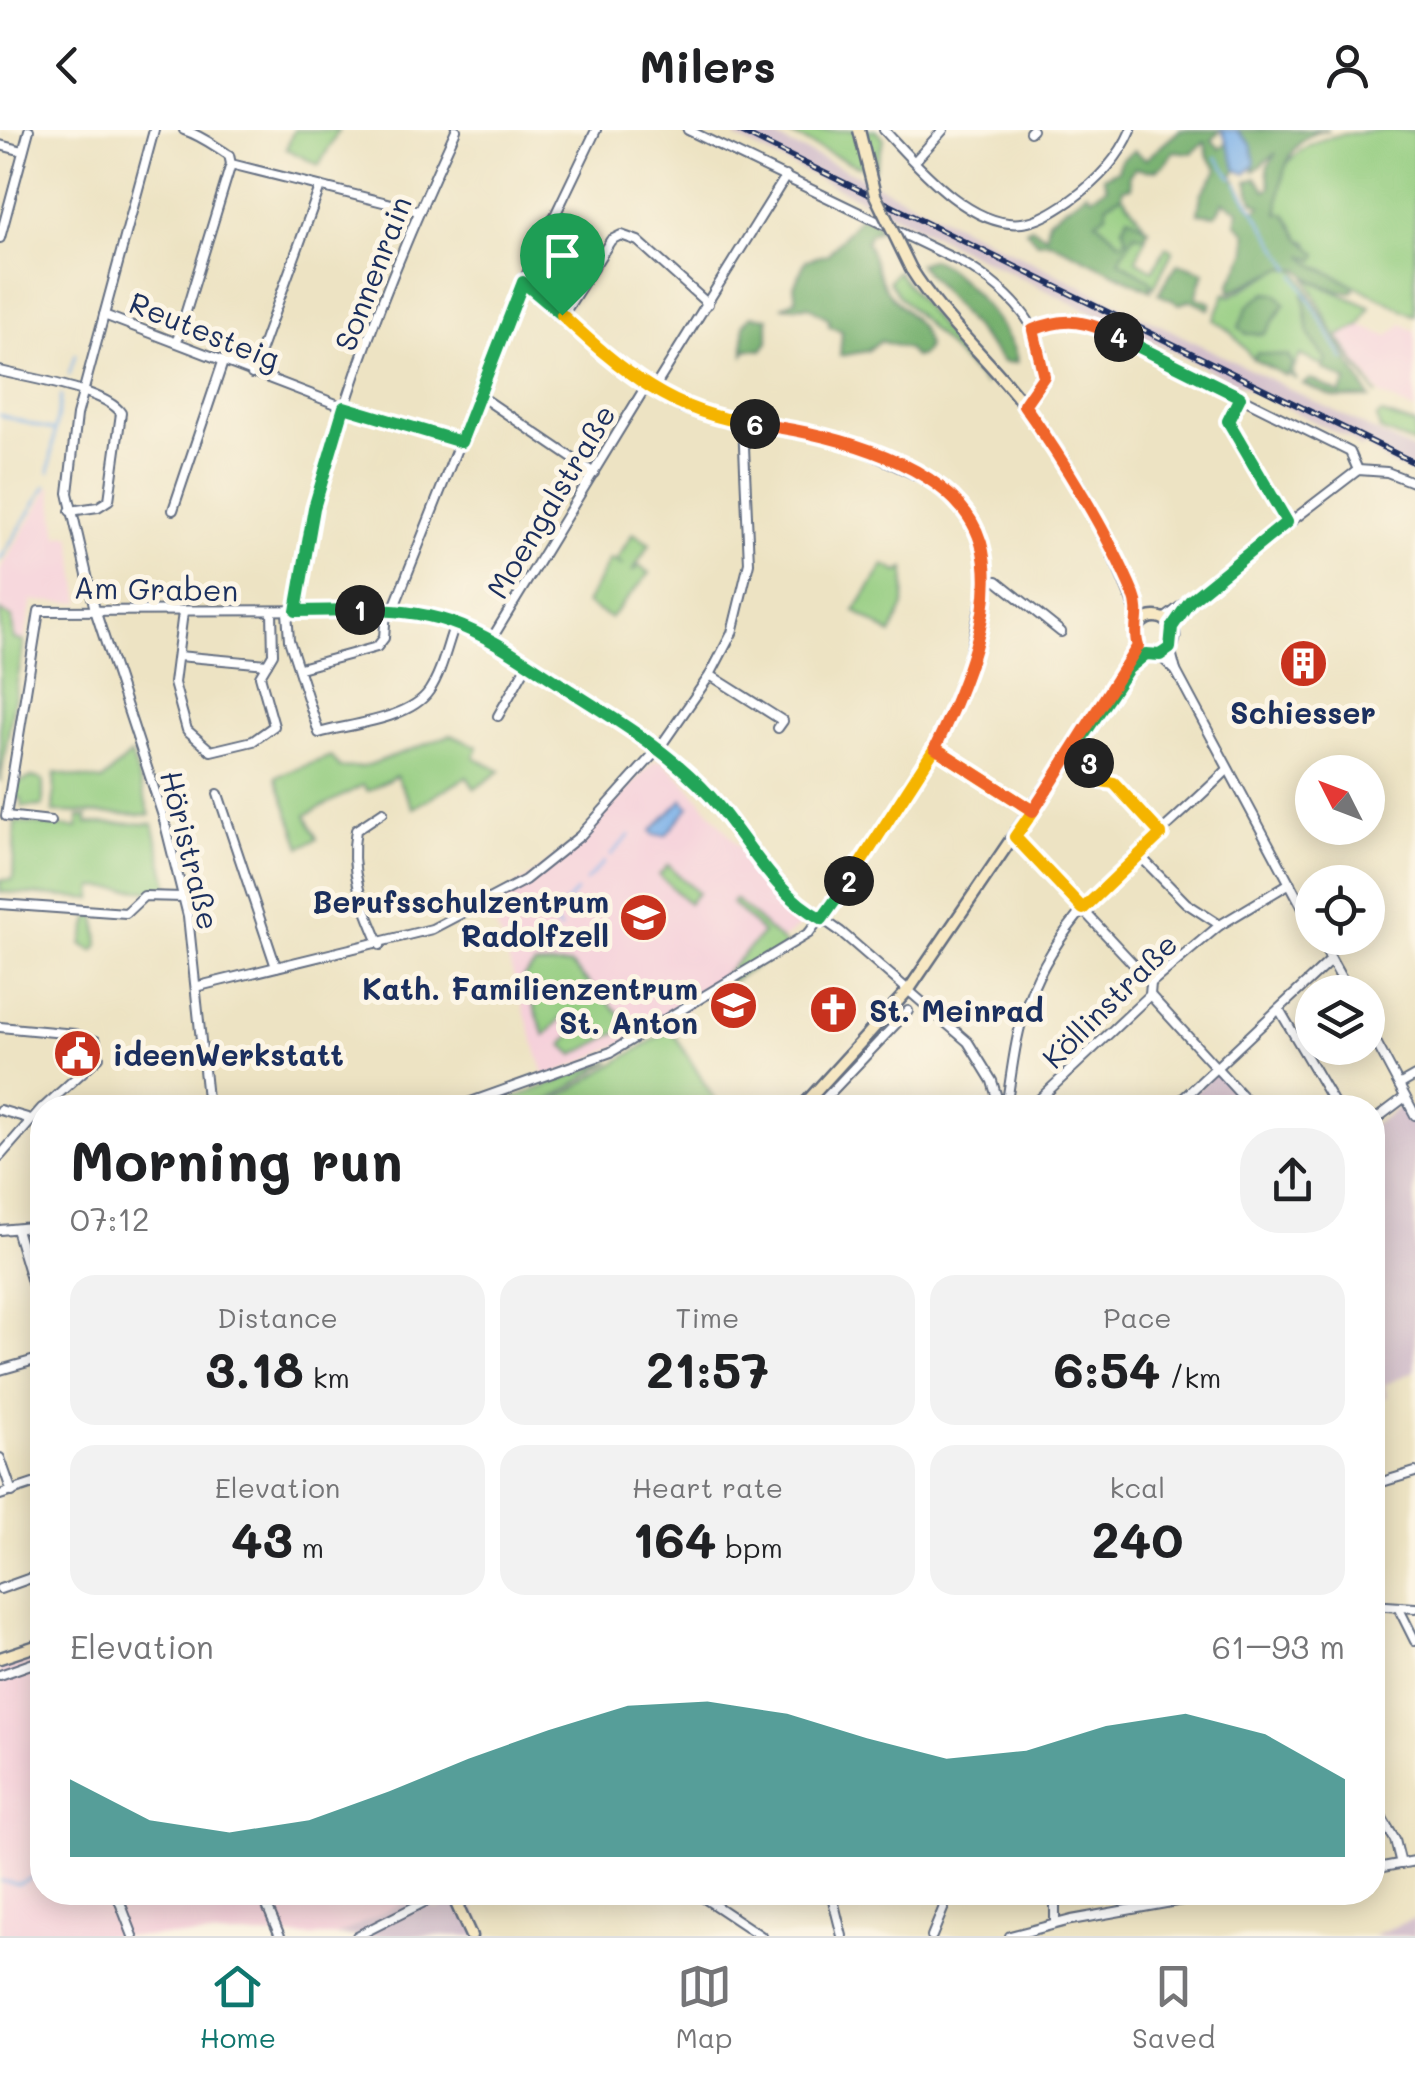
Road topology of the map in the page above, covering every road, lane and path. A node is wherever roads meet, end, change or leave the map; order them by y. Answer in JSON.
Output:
{"nodes":[{"id":1,"x":29,"y":130,"type":"edge"},
{"id":2,"x":154,"y":130,"type":"edge"},
{"id":3,"x":184,"y":130,"type":"edge"},
{"id":4,"x":456,"y":130,"type":"edge"},
{"id":5,"x":596,"y":130,"type":"edge"},
{"id":6,"x":688,"y":130,"type":"edge"},
{"id":7,"x":859,"y":130,"type":"edge"},
{"id":8,"x":884,"y":130,"type":"edge"},
{"id":9,"x":944,"y":130,"type":"edge"},
{"id":10,"x":1131,"y":130,"type":"edge"},
{"id":11,"x":207,"y":134,"type":"edge"},
{"id":12,"x":0,"y":145,"type":"edge"},
{"id":13,"x":23,"y":151,"type":"junction"},
{"id":14,"x":915,"y":161,"type":"junction"},
{"id":15,"x":231,"y":164,"type":"junction"},
{"id":16,"x":786,"y":176,"type":"junction"},
{"id":17,"x":320,"y":187,"type":"junction"},
{"id":18,"x":419,"y":211,"type":"junction"},
{"id":19,"x":3,"y":213,"type":"edge"},
{"id":20,"x":0,"y":238,"type":"edge"},
{"id":21,"x":523,"y":282,"type":"junction"},
{"id":22,"x":708,"y":304,"type":"junction"},
{"id":23,"x":104,"y":314,"type":"junction"},
{"id":24,"x":562,"y":315,"type":"junction"},
{"id":25,"x":1033,"y":330,"type":"junction"},
{"id":26,"x":177,"y":341,"type":"junction"},
{"id":27,"x":223,"y":362,"type":"junction"},
{"id":28,"x":0,"y":371,"type":"edge"},
{"id":29,"x":252,"y":374,"type":"junction"},
{"id":30,"x":650,"y":388,"type":"junction"},
{"id":31,"x":83,"y":393,"type":"junction"},
{"id":32,"x":478,"y":395,"type":"junction"},
{"id":33,"x":1240,"y":397,"type":"junction"},
{"id":34,"x":1024,"y":405,"type":"junction"},
{"id":35,"x":344,"y":407,"type":"junction"},
{"id":36,"x":743,"y":423,"type":"junction"},
{"id":37,"x":461,"y":442,"type":"junction"},
{"id":38,"x":1358,"y":470,"type":"junction"},
{"id":39,"x":594,"y":473,"type":"junction"},
{"id":40,"x":1415,"y":483,"type":"edge"},
{"id":41,"x":173,"y":510,"type":"dead end"},
{"id":42,"x":70,"y":511,"type":"junction"},
{"id":43,"x":1287,"y":522,"type":"junction"},
{"id":44,"x":984,"y":581,"type":"junction"},
{"id":45,"x":96,"y":610,"type":"junction"},
{"id":46,"x":390,"y":610,"type":"junction"},
{"id":47,"x":291,"y":611,"type":"junction"},
{"id":48,"x":183,"y":612,"type":"junction"},
{"id":49,"x":272,"y":612,"type":"junction"},
{"id":50,"x":1146,"y":620,"type":"junction"},
{"id":51,"x":1168,"y":623,"type":"junction"},
{"id":52,"x":455,"y":624,"type":"junction"},
{"id":53,"x":1061,"y":632,"type":"dead end"},
{"id":54,"x":491,"y":640,"type":"junction"},
{"id":55,"x":1142,"y":650,"type":"junction"},
{"id":56,"x":1165,"y":652,"type":"junction"},
{"id":57,"x":178,"y":656,"type":"junction"},
{"id":58,"x":528,"y":663,"type":"junction"},
{"id":59,"x":267,"y":664,"type":"junction"},
{"id":60,"x":300,"y":668,"type":"junction"},
{"id":61,"x":710,"y":675,"type":"junction"},
{"id":62,"x":498,"y":716,"type":"dead end"},
{"id":63,"x":778,"y":728,"type":"dead end"},
{"id":64,"x":1078,"y":744,"type":"junction"},
{"id":65,"x":660,"y":748,"type":"junction"},
{"id":66,"x":935,"y":748,"type":"junction"},
{"id":67,"x":1228,"y":769,"type":"junction"},
{"id":68,"x":218,"y":794,"type":"dead end"},
{"id":69,"x":1033,"y":811,"type":"junction"},
{"id":70,"x":383,"y":812,"type":"dead end"},
{"id":71,"x":51,"y":821,"type":"dead end"},
{"id":72,"x":1161,"y":834,"type":"junction"},
{"id":73,"x":1015,"y":837,"type":"junction"},
{"id":74,"x":1139,"y":855,"type":"junction"},
{"id":75,"x":1290,"y":883,"type":"junction"},
{"id":76,"x":1295,"y":893,"type":"edge"},
{"id":77,"x":183,"y":897,"type":"junction"},
{"id":78,"x":0,"y":904,"type":"edge"},
{"id":79,"x":1083,"y":909,"type":"junction"},
{"id":80,"x":822,"y":919,"type":"junction"},
{"id":81,"x":1220,"y":925,"type":"junction"},
{"id":82,"x":380,"y":946,"type":"junction"},
{"id":83,"x":1328,"y":955,"type":"edge"},
{"id":84,"x":1331,"y":960,"type":"junction"},
{"id":85,"x":276,"y":967,"type":"junction"},
{"id":86,"x":1339,"y":975,"type":"edge"},
{"id":87,"x":1151,"y":983,"type":"junction"},
{"id":88,"x":199,"y":986,"type":"junction"},
{"id":89,"x":910,"y":988,"type":"junction"},
{"id":90,"x":1150,"y":994,"type":"junction"},
{"id":91,"x":1279,"y":1009,"type":"junction"},
{"id":92,"x":908,"y":1011,"type":"dead end"},
{"id":93,"x":0,"y":1027,"type":"edge"},
{"id":94,"x":1385,"y":1059,"type":"edge"},
{"id":95,"x":1217,"y":1067,"type":"junction"},
{"id":96,"x":1415,"y":1076,"type":"edge"},
{"id":97,"x":1399,"y":1085,"type":"junction"},
{"id":98,"x":57,"y":1095,"type":"edge"},
{"id":99,"x":207,"y":1095,"type":"edge"},
{"id":100,"x":489,"y":1095,"type":"edge"},
{"id":101,"x":813,"y":1095,"type":"edge"},
{"id":102,"x":828,"y":1095,"type":"edge"},
{"id":103,"x":998,"y":1095,"type":"edge"},
{"id":104,"x":1006,"y":1095,"type":"edge"},
{"id":105,"x":1044,"y":1095,"type":"edge"},
{"id":106,"x":1187,"y":1095,"type":"edge"},
{"id":107,"x":1242,"y":1095,"type":"edge"},
{"id":108,"x":1330,"y":1095,"type":"edge"},
{"id":109,"x":1405,"y":1097,"type":"junction"},
{"id":110,"x":0,"y":1110,"type":"edge"},
{"id":111,"x":1385,"y":1112,"type":"edge"},
{"id":112,"x":1415,"y":1115,"type":"edge"},
{"id":113,"x":30,"y":1118,"type":"edge"},
{"id":114,"x":30,"y":1120,"type":"edge"},
{"id":115,"x":0,"y":1156,"type":"edge"},
{"id":116,"x":30,"y":1227,"type":"edge"},
{"id":117,"x":16,"y":1228,"type":"junction"},
{"id":118,"x":0,"y":1230,"type":"edge"},
{"id":119,"x":30,"y":1275,"type":"edge"},
{"id":120,"x":30,"y":1361,"type":"edge"},
{"id":121,"x":0,"y":1370,"type":"edge"},
{"id":122,"x":0,"y":1458,"type":"edge"},
{"id":123,"x":1415,"y":1472,"type":"edge"},
{"id":124,"x":1385,"y":1481,"type":"edge"},
{"id":125,"x":30,"y":1486,"type":"edge"},
{"id":126,"x":12,"y":1492,"type":"junction"},
{"id":127,"x":0,"y":1495,"type":"edge"},
{"id":128,"x":30,"y":1578,"type":"edge"},
{"id":129,"x":0,"y":1588,"type":"edge"},
{"id":130,"x":1385,"y":1606,"type":"edge"},
{"id":131,"x":1398,"y":1607,"type":"junction"},
{"id":132,"x":1415,"y":1608,"type":"edge"},
{"id":133,"x":1415,"y":1641,"type":"edge"},
{"id":134,"x":30,"y":1648,"type":"edge"},
{"id":135,"x":0,"y":1658,"type":"edge"},
{"id":136,"x":30,"y":1665,"type":"edge"},
{"id":137,"x":0,"y":1676,"type":"edge"},
{"id":138,"x":1385,"y":1822,"type":"edge"},
{"id":139,"x":1415,"y":1861,"type":"edge"},
{"id":140,"x":1401,"y":1864,"type":"junction"},
{"id":141,"x":1385,"y":1866,"type":"edge"},
{"id":142,"x":121,"y":1905,"type":"edge"},
{"id":143,"x":267,"y":1905,"type":"edge"},
{"id":144,"x":418,"y":1905,"type":"edge"},
{"id":145,"x":458,"y":1905,"type":"edge"},
{"id":146,"x":714,"y":1905,"type":"edge"},
{"id":147,"x":834,"y":1905,"type":"edge"},
{"id":148,"x":945,"y":1905,"type":"edge"},
{"id":149,"x":1055,"y":1905,"type":"edge"},
{"id":150,"x":1155,"y":1905,"type":"edge"},
{"id":151,"x":1055,"y":1923,"type":"junction"},
{"id":152,"x":841,"y":1934,"type":"edge"},
{"id":153,"x":133,"y":1936,"type":"edge"},
{"id":154,"x":280,"y":1936,"type":"edge"},
{"id":155,"x":356,"y":1936,"type":"edge"},
{"id":156,"x":471,"y":1936,"type":"edge"},
{"id":157,"x":760,"y":1936,"type":"edge"},
{"id":158,"x":828,"y":1936,"type":"edge"},
{"id":159,"x":932,"y":1936,"type":"edge"},
{"id":160,"x":1010,"y":1936,"type":"edge"}],
"edges":[{"from":1,"to":13,"type":"street"},
{"from":2,"to":23,"type":"street","name":"Höristraße"},
{"from":3,"to":11,"type":"street"},
{"from":4,"to":18,"type":"street","name":"Sonnenrain"},
{"from":5,"to":21,"type":"street"},
{"from":6,"to":16,"type":"street"},
{"from":7,"to":34,"type":"main road","bridge":true},
{"from":8,"to":14,"type":"street"},
{"from":9,"to":14,"type":"street"},
{"from":10,"to":14,"type":"street"},
{"from":11,"to":15,"type":"street"},
{"from":12,"to":13,"type":"street"},
{"from":13,"to":19,"type":"street"},
{"from":15,"to":17,"type":"street"},
{"from":15,"to":26,"type":"street"},
{"from":16,"to":22,"type":"street","name":"Moengalstraße"},
{"from":16,"to":25,"type":"street"},
{"from":17,"to":18,"type":"street"},
{"from":17,"to":29,"type":"street"},
{"from":18,"to":35,"type":"street","name":"Sonnenrain"},
{"from":19,"to":20,"type":"street"},
{"from":21,"to":24,"type":"street"},
{"from":21,"to":32,"type":"street"},
{"from":22,"to":24,"type":"street"},
{"from":22,"to":30,"type":"street","name":"Moengalstraße"},
{"from":23,"to":26,"type":"street","name":"Reutesteig"},
{"from":23,"to":31,"type":"street","name":"Höristraße"},
{"from":24,"to":30,"type":"street"},
{"from":25,"to":33,"type":"street"},
{"from":25,"to":34,"type":"street"},
{"from":26,"to":27,"type":"street","name":"Reutesteig"},
{"from":27,"to":29,"type":"street","name":"Reutesteig"},
{"from":27,"to":41,"type":"street"},
{"from":28,"to":31,"type":"street"},
{"from":29,"to":35,"type":"street","name":"Reutesteig"},
{"from":30,"to":36,"type":"street"},
{"from":30,"to":39,"type":"street","name":"Moengalstraße"},
{"from":31,"to":42,"type":"street","name":"Höristraße"},
{"from":31,"to":42,"type":"street"},
{"from":32,"to":37,"type":"street"},
{"from":32,"to":39,"type":"street"},
{"from":33,"to":38,"type":"street"},
{"from":33,"to":43,"type":"street"},
{"from":34,"to":50,"type":"main road"},
{"from":35,"to":37,"type":"street","name":"Reutesteig"},
{"from":35,"to":47,"type":"street","name":"Sonnenrain"},
{"from":36,"to":44,"type":"street"},
{"from":36,"to":61,"type":"street"},
{"from":37,"to":46,"type":"street"},
{"from":38,"to":40,"type":"street"},
{"from":38,"to":43,"type":"street"},
{"from":39,"to":54,"type":"street","name":"Moengalstraße"},
{"from":42,"to":45,"type":"street","name":"Höristraße"},
{"from":43,"to":51,"type":"street"},
{"from":44,"to":53,"type":"street"},
{"from":44,"to":66,"type":"street"},
{"from":45,"to":48,"type":"street","name":"Am Graben"},
{"from":45,"to":71,"type":"street","name":"Am Graben"},
{"from":45,"to":77,"type":"street","name":"Höristraße"},
{"from":46,"to":47,"type":"street","name":"Am Graben"},
{"from":46,"to":52,"type":"street","name":"Am Graben"},
{"from":46,"to":60,"type":"street"},
{"from":47,"to":49,"type":"street","name":"Am Graben"},
{"from":47,"to":60,"type":"street"},
{"from":48,"to":49,"type":"street","name":"Am Graben"},
{"from":48,"to":57,"type":"street"},
{"from":49,"to":59,"type":"street"},
{"from":50,"to":51,"type":"main road"},
{"from":50,"to":55,"type":"main road"},
{"from":51,"to":56,"type":"main road"},
{"from":52,"to":54,"type":"street","name":"Am Graben"},
{"from":52,"to":60,"type":"street"},
{"from":54,"to":58,"type":"street","name":"Am Graben"},
{"from":55,"to":56,"type":"main road"},
{"from":55,"to":64,"type":"main road"},
{"from":56,"to":67,"type":"street"},
{"from":57,"to":59,"type":"street"},
{"from":57,"to":59,"type":"street"},
{"from":58,"to":62,"type":"street"},
{"from":58,"to":65,"type":"street","name":"Am Graben"},
{"from":61,"to":63,"type":"street"},
{"from":61,"to":65,"type":"street"},
{"from":64,"to":69,"type":"main road"},
{"from":64,"to":72,"type":"street"},
{"from":65,"to":80,"type":"street","name":"Am Graben"},
{"from":65,"to":82,"type":"street"},
{"from":66,"to":69,"type":"street"},
{"from":66,"to":80,"type":"street"},
{"from":67,"to":72,"type":"street"},
{"from":67,"to":75,"type":"street"},
{"from":68,"to":85,"type":"street"},
{"from":69,"to":73,"type":"main road"},
{"from":70,"to":82,"type":"street"},
{"from":72,"to":74,"type":"street"},
{"from":73,"to":79,"type":"street"},
{"from":73,"to":89,"type":"main road"},
{"from":74,"to":79,"type":"street"},
{"from":74,"to":81,"type":"street"},
{"from":75,"to":76,"type":"street"},
{"from":75,"to":81,"type":"street","name":"Köllinstraße"},
{"from":77,"to":78,"type":"street"},
{"from":77,"to":88,"type":"street","name":"Höristraße"},
{"from":79,"to":87,"type":"street"},
{"from":79,"to":104,"type":"street"},
{"from":80,"to":89,"type":"street","name":"Am Graben"},
{"from":80,"to":100,"type":"street"},
{"from":81,"to":87,"type":"street","name":"Köllinstraße"},
{"from":82,"to":85,"type":"street"},
{"from":83,"to":84,"type":"street"},
{"from":84,"to":86,"type":"street"},
{"from":84,"to":91,"type":"street"},
{"from":85,"to":88,"type":"street"},
{"from":87,"to":90,"type":"street","name":"Köllinstraße"},
{"from":88,"to":99,"type":"street","name":"Höristraße"},
{"from":89,"to":101,"type":"main road"},
{"from":89,"to":103,"type":"street","name":"Am Graben"},
{"from":90,"to":95,"type":"street"},
{"from":90,"to":105,"type":"street","name":"Köllinstraße"},
{"from":91,"to":95,"type":"street"},
{"from":91,"to":108,"type":"street"},
{"from":92,"to":102,"type":"street"},
{"from":93,"to":98,"type":"street"},
{"from":94,"to":97,"type":"street"},
{"from":95,"to":106,"type":"street"},
{"from":95,"to":107,"type":"street"},
{"from":96,"to":97,"type":"street"},
{"from":97,"to":109,"type":"street"},
{"from":109,"to":111,"type":"street"},
{"from":109,"to":112,"type":"street"},
{"from":110,"to":113,"type":"street"},
{"from":114,"to":115,"type":"street"},
{"from":116,"to":117,"type":"street"},
{"from":117,"to":118,"type":"street"},
{"from":117,"to":119,"type":"street"},
{"from":120,"to":121,"type":"street"},
{"from":122,"to":126,"type":"street"},
{"from":123,"to":124,"type":"street"},
{"from":125,"to":126,"type":"street"},
{"from":126,"to":127,"type":"street"},
{"from":128,"to":129,"type":"street"},
{"from":130,"to":131,"type":"street"},
{"from":131,"to":132,"type":"street"},
{"from":131,"to":133,"type":"street"},
{"from":134,"to":135,"type":"main road"},
{"from":136,"to":137,"type":"street"},
{"from":138,"to":140,"type":"street"},
{"from":139,"to":140,"type":"street"},
{"from":140,"to":141,"type":"street"},
{"from":142,"to":153,"type":"street"},
{"from":143,"to":154,"type":"street"},
{"from":144,"to":155,"type":"street"},
{"from":145,"to":156,"type":"main road"},
{"from":146,"to":157,"type":"street"},
{"from":147,"to":152,"type":"street"},
{"from":148,"to":159,"type":"street"},
{"from":149,"to":151,"type":"street"},
{"from":150,"to":151,"type":"street"},
{"from":151,"to":160,"type":"street"},
{"from":152,"to":158,"type":"street"}]}
